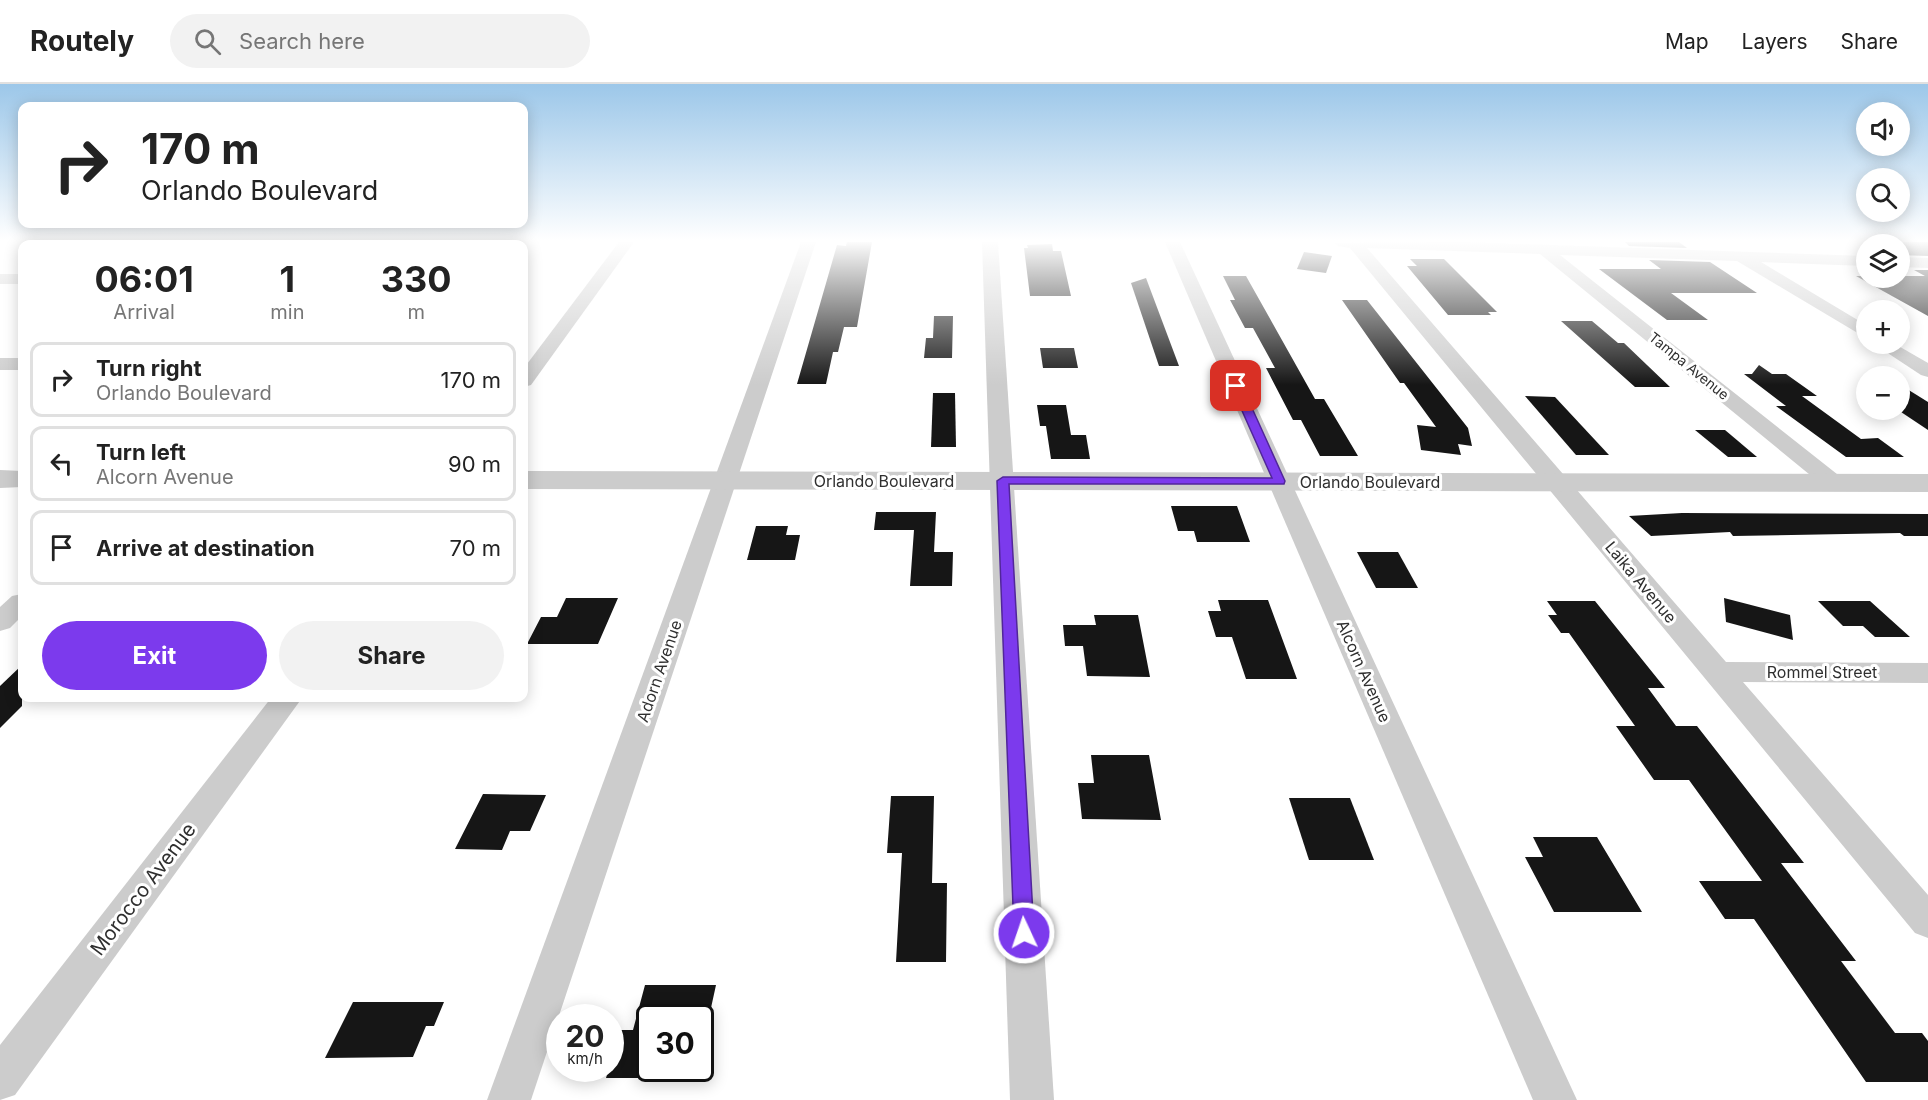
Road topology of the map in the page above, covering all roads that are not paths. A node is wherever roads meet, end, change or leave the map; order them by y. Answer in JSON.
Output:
{"nodes":[{"id":1,"x":592,"y":289,"type":"edge"},
{"id":2,"x":793,"y":289,"type":"edge"},
{"id":3,"x":993,"y":289,"type":"edge"},
{"id":4,"x":1193,"y":289,"type":"edge"},
{"id":5,"x":1393,"y":289,"type":"edge"},
{"id":6,"x":1593,"y":289,"type":"edge"},
{"id":7,"x":1795,"y":289,"type":"edge"},
{"id":8,"x":1856,"y":327,"type":"edge"},
{"id":9,"x":1910,"y":349,"type":"edge"},
{"id":10,"x":1928,"y":351,"type":"edge"},
{"id":11,"x":1900,"y":354,"type":"edge"},
{"id":12,"x":0,"y":364,"type":"edge"},
{"id":13,"x":18,"y":364,"type":"edge"},
{"id":14,"x":1928,"y":371,"type":"edge"},
{"id":15,"x":528,"y":376,"type":"edge"},
{"id":16,"x":0,"y":479,"type":"edge"},
{"id":17,"x":18,"y":479,"type":"edge"},
{"id":18,"x":528,"y":480,"type":"edge"},
{"id":19,"x":726,"y":480,"type":"junction"},
{"id":20,"x":1003,"y":481,"type":"junction"},
{"id":21,"x":1280,"y":481,"type":"junction"},
{"id":22,"x":1557,"y":482,"type":"junction"},
{"id":23,"x":1834,"y":483,"type":"junction"},
{"id":24,"x":1928,"y":483,"type":"edge"},
{"id":25,"x":18,"y":606,"type":"edge"},
{"id":26,"x":0,"y":622,"type":"edge"},
{"id":27,"x":1717,"y":672,"type":"junction"},
{"id":28,"x":1928,"y":673,"type":"edge"},
{"id":29,"x":284,"y":702,"type":"edge"},
{"id":30,"x":1928,"y":922,"type":"edge"},
{"id":31,"x":0,"y":1080,"type":"edge"},
{"id":32,"x":509,"y":1100,"type":"edge"},
{"id":33,"x":1032,"y":1100,"type":"edge"},
{"id":34,"x":1555,"y":1100,"type":"edge"}],
"edges":[{"from":1,"to":15,"type":"street"},
{"from":2,"to":19,"type":"street","name":"Adorn Avenue"},
{"from":3,"to":20,"type":"street"},
{"from":4,"to":21,"type":"street","name":"Alcorn Avenue"},
{"from":5,"to":22,"type":"street","name":"Laika Avenue"},
{"from":6,"to":23,"type":"street","name":"Tampa Avenue"},
{"from":7,"to":8,"type":"street"},
{"from":9,"to":10,"type":"street"},
{"from":11,"to":14,"type":"street"},
{"from":12,"to":13,"type":"street"},
{"from":16,"to":17,"type":"street"},
{"from":18,"to":19,"type":"street","name":"Orlando Boulevard"},
{"from":19,"to":20,"type":"street","name":"Orlando Boulevard"},
{"from":19,"to":32,"type":"street","name":"Adorn Avenue"},
{"from":20,"to":21,"type":"street","name":"Orlando Boulevard"},
{"from":20,"to":33,"type":"street"},
{"from":21,"to":22,"type":"street","name":"Orlando Boulevard"},
{"from":21,"to":34,"type":"street","name":"Alcorn Avenue"},
{"from":22,"to":23,"type":"street","name":"Orlando Boulevard"},
{"from":22,"to":27,"type":"street","name":"Laika Avenue"},
{"from":23,"to":24,"type":"street","name":"Orlando Boulevard"},
{"from":25,"to":26,"type":"street"},
{"from":27,"to":28,"type":"street","name":"Rommel Street"},
{"from":27,"to":30,"type":"street","name":"Laika Avenue"},
{"from":29,"to":31,"type":"street","name":"Morocco Avenue"}]}
